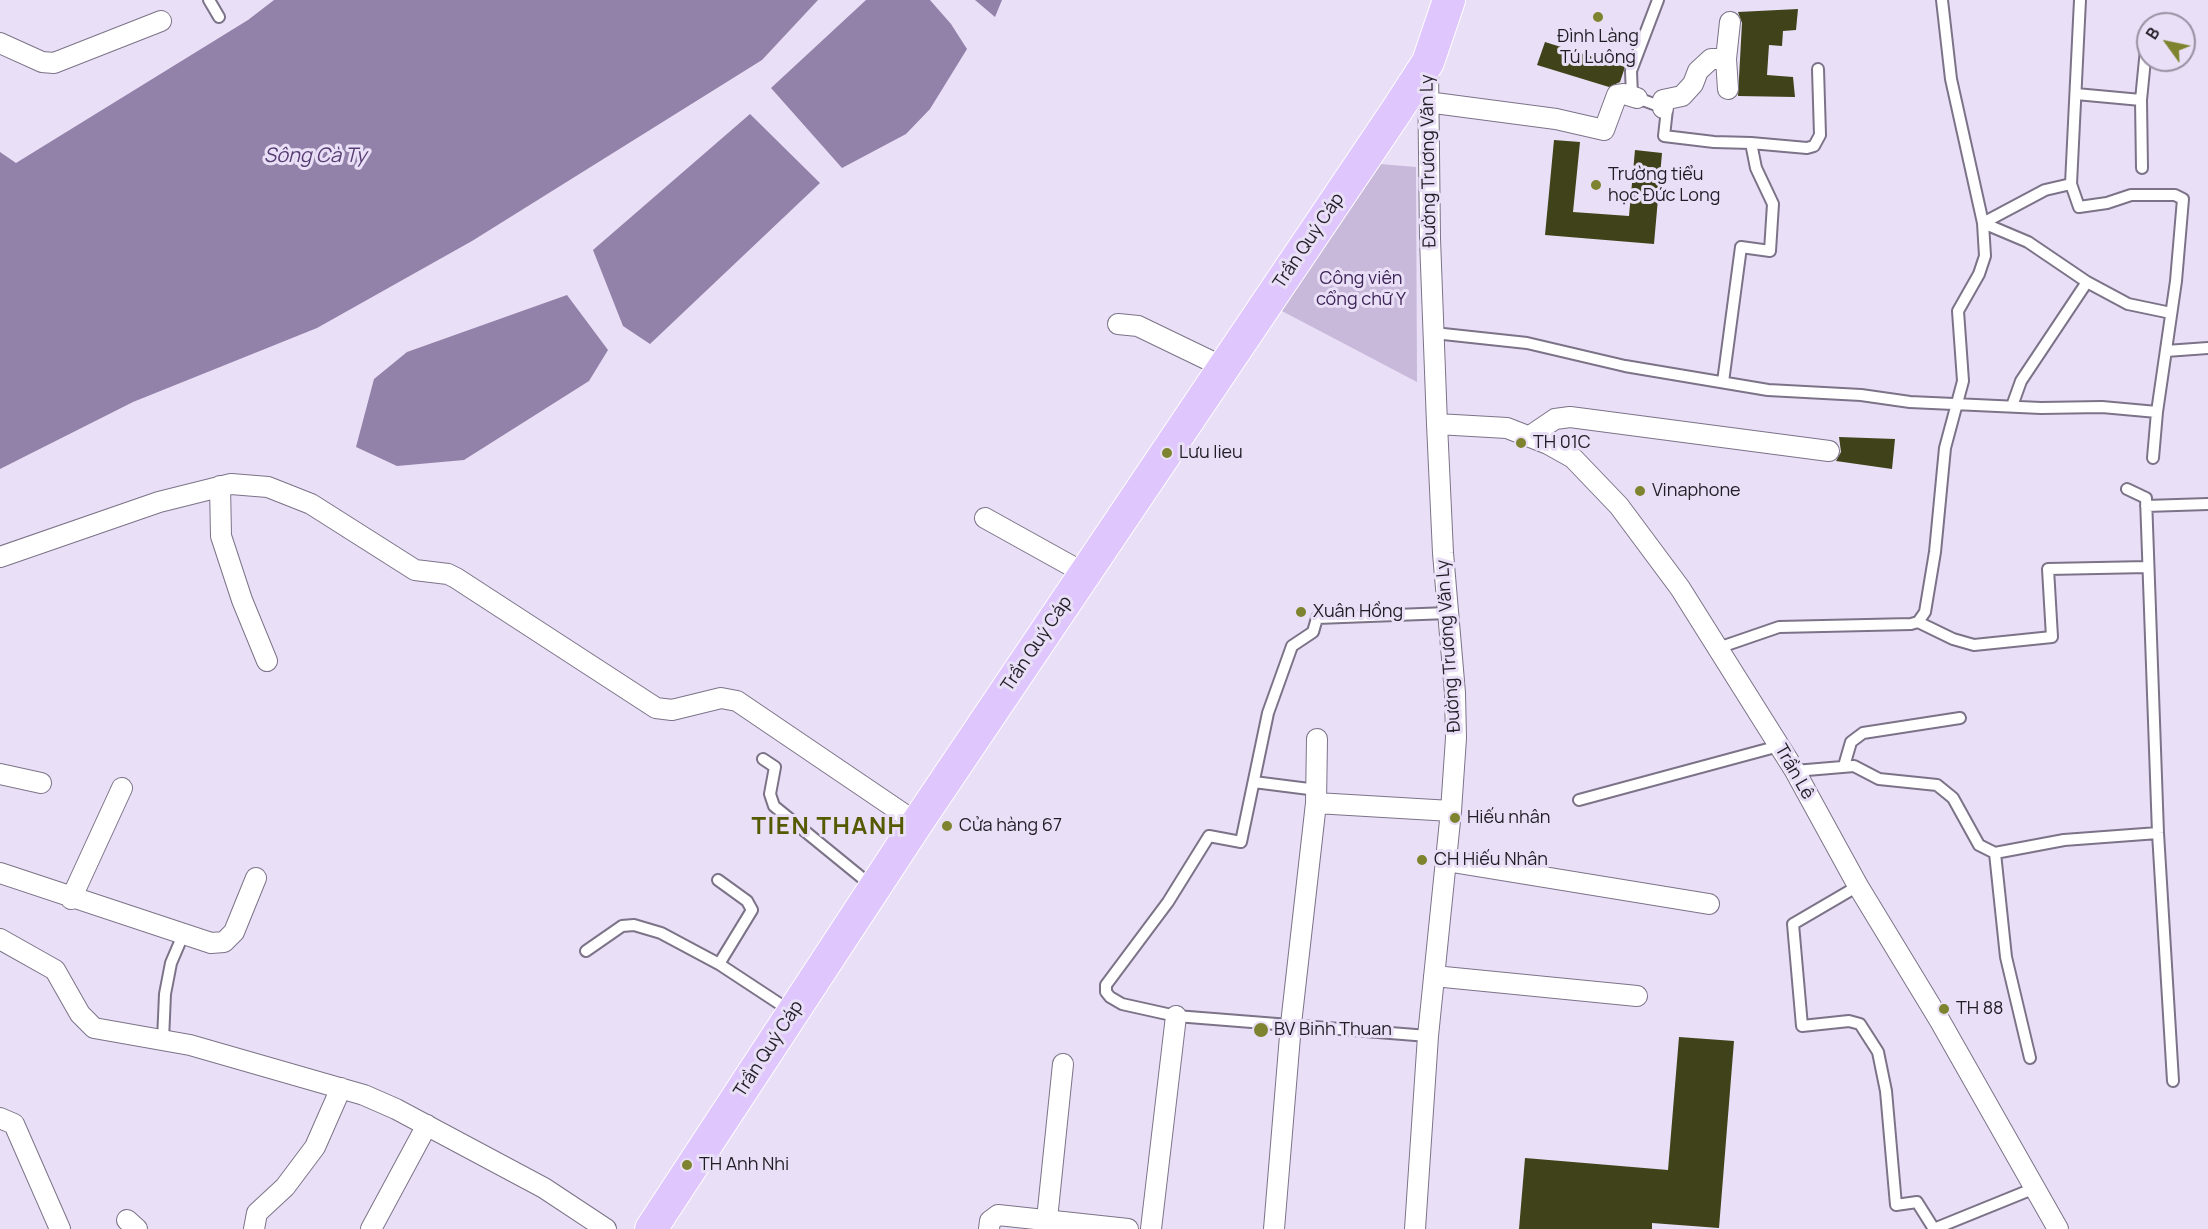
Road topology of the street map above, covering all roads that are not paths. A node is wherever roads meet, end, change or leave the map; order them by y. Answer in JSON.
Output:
{"nodes":[{"id":1,"x":209,"y":0,"type":"edge"},
{"id":2,"x":1449,"y":0,"type":"edge"},
{"id":3,"x":1658,"y":0,"type":"edge"},
{"id":4,"x":1942,"y":0,"type":"edge"},
{"id":5,"x":2080,"y":0,"type":"edge"},
{"id":6,"x":219,"y":17,"type":"dead end"},
{"id":7,"x":161,"y":21,"type":"dead end"},
{"id":8,"x":1730,"y":22,"type":"dead end"},
{"id":9,"x":0,"y":43,"type":"edge"},
{"id":10,"x":1726,"y":59,"type":"junction"},
{"id":11,"x":1428,"y":62,"type":"junction"},
{"id":12,"x":1818,"y":69,"type":"dead end"},
{"id":13,"x":2144,"y":72,"type":"edge"},
{"id":14,"x":1728,"y":89,"type":"dead end"},
{"id":15,"x":2076,"y":94,"type":"junction"},
{"id":16,"x":1637,"y":98,"type":"junction"},
{"id":17,"x":2141,"y":100,"type":"junction"},
{"id":18,"x":1427,"y":102,"type":"junction"},
{"id":19,"x":1663,"y":108,"type":"junction"},
{"id":20,"x":1751,"y":142,"type":"junction"},
{"id":21,"x":2142,"y":168,"type":"dead end"},
{"id":22,"x":2071,"y":184,"type":"junction"},
{"id":23,"x":1983,"y":222,"type":"junction"},
{"id":24,"x":2087,"y":282,"type":"junction"},
{"id":25,"x":2171,"y":313,"type":"junction"},
{"id":26,"x":1118,"y":324,"type":"dead end"},
{"id":27,"x":1434,"y":333,"type":"junction"},
{"id":28,"x":2208,"y":348,"type":"edge"},
{"id":29,"x":2166,"y":351,"type":"junction"},
{"id":30,"x":1223,"y":367,"type":"junction"},
{"id":31,"x":1723,"y":382,"type":"junction"},
{"id":32,"x":1955,"y":403,"type":"junction"},
{"id":33,"x":2012,"y":406,"type":"junction"},
{"id":34,"x":2157,"y":412,"type":"junction"},
{"id":35,"x":1437,"y":424,"type":"junction"},
{"id":36,"x":1530,"y":436,"type":"junction"},
{"id":37,"x":1829,"y":451,"type":"dead end"},
{"id":38,"x":2153,"y":458,"type":"dead end"},
{"id":39,"x":220,"y":486,"type":"junction"},
{"id":40,"x":2127,"y":489,"type":"dead end"},
{"id":41,"x":2208,"y":504,"type":"edge"},
{"id":42,"x":2146,"y":506,"type":"junction"},
{"id":43,"x":985,"y":518,"type":"dead end"},
{"id":44,"x":0,"y":557,"type":"edge"},
{"id":45,"x":2148,"y":567,"type":"junction"},
{"id":46,"x":1084,"y":573,"type":"junction"},
{"id":47,"x":1448,"y":613,"type":"junction"},
{"id":48,"x":1918,"y":622,"type":"junction"},
{"id":49,"x":1718,"y":648,"type":"junction"},
{"id":50,"x":267,"y":661,"type":"dead end"},
{"id":51,"x":1960,"y":718,"type":"dead end"},
{"id":52,"x":1317,"y":739,"type":"dead end"},
{"id":53,"x":1779,"y":746,"type":"junction"},
{"id":54,"x":763,"y":759,"type":"dead end"},
{"id":55,"x":1844,"y":766,"type":"junction"},
{"id":56,"x":1795,"y":771,"type":"junction"},
{"id":57,"x":0,"y":774,"type":"edge"},
{"id":58,"x":1254,"y":782,"type":"junction"},
{"id":59,"x":41,"y":783,"type":"dead end"},
{"id":60,"x":122,"y":788,"type":"dead end"},
{"id":61,"x":1317,"y":797,"type":"junction"},
{"id":62,"x":1580,"y":800,"type":"dead end"},
{"id":63,"x":1451,"y":811,"type":"junction"},
{"id":64,"x":917,"y":823,"type":"junction"},
{"id":65,"x":2158,"y":833,"type":"junction"},
{"id":66,"x":1995,"y":853,"type":"junction"},
{"id":67,"x":1446,"y":861,"type":"junction"},
{"id":68,"x":0,"y":873,"type":"edge"},
{"id":69,"x":255,"y":878,"type":"dead end"},
{"id":70,"x":718,"y":880,"type":"dead end"},
{"id":71,"x":1858,"y":886,"type":"junction"},
{"id":72,"x":875,"y":888,"type":"junction"},
{"id":73,"x":71,"y":899,"type":"junction"},
{"id":74,"x":1709,"y":904,"type":"dead end"},
{"id":75,"x":183,"y":935,"type":"junction"},
{"id":76,"x":0,"y":939,"type":"edge"},
{"id":77,"x":586,"y":951,"type":"dead end"},
{"id":78,"x":719,"y":964,"type":"junction"},
{"id":79,"x":1434,"y":976,"type":"junction"},
{"id":80,"x":1637,"y":996,"type":"dead end"},
{"id":81,"x":793,"y":1012,"type":"junction"},
{"id":82,"x":1176,"y":1016,"type":"junction"},
{"id":83,"x":1291,"y":1024,"type":"junction"},
{"id":84,"x":1428,"y":1036,"type":"junction"},
{"id":85,"x":163,"y":1040,"type":"junction"},
{"id":86,"x":2030,"y":1059,"type":"dead end"},
{"id":87,"x":1063,"y":1064,"type":"dead end"},
{"id":88,"x":2173,"y":1081,"type":"dead end"},
{"id":89,"x":341,"y":1088,"type":"junction"},
{"id":90,"x":0,"y":1118,"type":"edge"},
{"id":91,"x":427,"y":1125,"type":"junction"},
{"id":92,"x":2035,"y":1188,"type":"junction"},
{"id":93,"x":1046,"y":1225,"type":"edge"},
{"id":94,"x":60,"y":1229,"type":"edge"},
{"id":95,"x":254,"y":1229,"type":"edge"},
{"id":96,"x":371,"y":1229,"type":"edge"},
{"id":97,"x":606,"y":1229,"type":"edge"},
{"id":98,"x":651,"y":1229,"type":"edge"},
{"id":99,"x":989,"y":1229,"type":"edge"},
{"id":100,"x":1128,"y":1229,"type":"edge"},
{"id":101,"x":1151,"y":1229,"type":"edge"},
{"id":102,"x":1274,"y":1229,"type":"edge"},
{"id":103,"x":1415,"y":1229,"type":"edge"},
{"id":104,"x":2058,"y":1229,"type":"edge"}],
"edges":[{"from":1,"to":6,"type":"lane"},
{"from":2,"to":11,"type":"main road","name":"Trần Quý Cáp"},
{"from":3,"to":16,"type":"lane"},
{"from":4,"to":23,"type":"lane"},
{"from":5,"to":15,"type":"lane"},
{"from":7,"to":9,"type":"street"},
{"from":8,"to":10,"type":"street"},
{"from":10,"to":14,"type":"street"},
{"from":10,"to":19,"type":"street"},
{"from":11,"to":18,"type":"street","name":"Đường Trương Văn Ly"},
{"from":11,"to":30,"type":"main road","name":"Trần Quý Cáp"},
{"from":12,"to":20,"type":"lane"},
{"from":13,"to":17,"type":"lane"},
{"from":15,"to":17,"type":"lane"},
{"from":15,"to":22,"type":"lane"},
{"from":16,"to":18,"type":"street"},
{"from":16,"to":19,"type":"lane"},
{"from":17,"to":21,"type":"lane"},
{"from":18,"to":27,"type":"street","name":"Đường Trương Văn Ly"},
{"from":19,"to":20,"type":"lane"},
{"from":20,"to":31,"type":"lane"},
{"from":22,"to":23,"type":"lane"},
{"from":22,"to":25,"type":"lane"},
{"from":23,"to":24,"type":"lane"},
{"from":23,"to":32,"type":"lane"},
{"from":24,"to":25,"type":"lane"},
{"from":24,"to":33,"type":"lane"},
{"from":25,"to":29,"type":"lane"},
{"from":26,"to":30,"type":"street"},
{"from":27,"to":31,"type":"lane"},
{"from":27,"to":35,"type":"street","name":"Đường Trương Văn Ly"},
{"from":28,"to":29,"type":"lane"},
{"from":29,"to":34,"type":"lane"},
{"from":30,"to":46,"type":"main road","name":"Trần Quý Cáp"},
{"from":31,"to":32,"type":"lane"},
{"from":32,"to":33,"type":"lane"},
{"from":32,"to":48,"type":"lane"},
{"from":33,"to":34,"type":"lane"},
{"from":34,"to":38,"type":"lane"},
{"from":35,"to":36,"type":"street","name":"Trần Lê"},
{"from":35,"to":47,"type":"street","name":"Đường Trương Văn Ly"},
{"from":36,"to":37,"type":"street"},
{"from":36,"to":49,"type":"street","name":"Trần Lê"},
{"from":39,"to":44,"type":"street"},
{"from":39,"to":50,"type":"street"},
{"from":39,"to":64,"type":"street"},
{"from":40,"to":42,"type":"lane"},
{"from":41,"to":42,"type":"lane"},
{"from":42,"to":45,"type":"lane"},
{"from":43,"to":46,"type":"street"},
{"from":45,"to":48,"type":"lane"},
{"from":45,"to":65,"type":"lane"},
{"from":46,"to":64,"type":"main road","name":"Trần Quý Cáp"},
{"from":47,"to":58,"type":"lane"},
{"from":47,"to":63,"type":"street","name":"Đường Trương Văn Ly"},
{"from":48,"to":49,"type":"lane"},
{"from":49,"to":53,"type":"street","name":"Trần Lê"},
{"from":51,"to":55,"type":"lane"},
{"from":52,"to":61,"type":"street"},
{"from":53,"to":56,"type":"street","name":"Trần Lê"},
{"from":53,"to":62,"type":"lane"},
{"from":54,"to":72,"type":"lane"},
{"from":55,"to":56,"type":"lane"},
{"from":55,"to":66,"type":"lane"},
{"from":56,"to":71,"type":"street","name":"Trần Lê"},
{"from":57,"to":59,"type":"street"},
{"from":58,"to":61,"type":"lane"},
{"from":58,"to":82,"type":"lane"},
{"from":60,"to":73,"type":"street"},
{"from":61,"to":63,"type":"street"},
{"from":61,"to":83,"type":"street"},
{"from":63,"to":67,"type":"street","name":"Đường Trương Văn Ly"},
{"from":64,"to":72,"type":"main road","name":"Trần Quý Cáp"},
{"from":65,"to":66,"type":"lane"},
{"from":65,"to":88,"type":"lane"},
{"from":66,"to":86,"type":"lane"},
{"from":67,"to":74,"type":"street"},
{"from":67,"to":79,"type":"street","name":"Đường Trương Văn Ly"},
{"from":68,"to":73,"type":"street"},
{"from":69,"to":75,"type":"street"},
{"from":70,"to":78,"type":"lane"},
{"from":71,"to":92,"type":"street","name":"Trần Lê"},
{"from":71,"to":92,"type":"lane"},
{"from":72,"to":81,"type":"main road","name":"Trần Quý Cáp"},
{"from":73,"to":75,"type":"street"},
{"from":75,"to":85,"type":"lane"},
{"from":76,"to":85,"type":"street"},
{"from":77,"to":78,"type":"lane"},
{"from":78,"to":81,"type":"lane"},
{"from":79,"to":80,"type":"street"},
{"from":79,"to":84,"type":"street","name":"Đường Trương Văn Ly"},
{"from":81,"to":98,"type":"main road","name":"Trần Quý Cáp"},
{"from":82,"to":83,"type":"lane"},
{"from":82,"to":101,"type":"street"},
{"from":83,"to":84,"type":"lane"},
{"from":83,"to":102,"type":"street"},
{"from":84,"to":103,"type":"street","name":"Đường Trương Văn Ly"},
{"from":85,"to":89,"type":"street"},
{"from":87,"to":93,"type":"street"},
{"from":89,"to":91,"type":"street"},
{"from":89,"to":95,"type":"street"},
{"from":90,"to":94,"type":"street"},
{"from":91,"to":96,"type":"street"},
{"from":91,"to":97,"type":"street"},
{"from":92,"to":104,"type":"street","name":"Trần Lê"},
{"from":93,"to":99,"type":"street"},
{"from":93,"to":100,"type":"street"}]}
